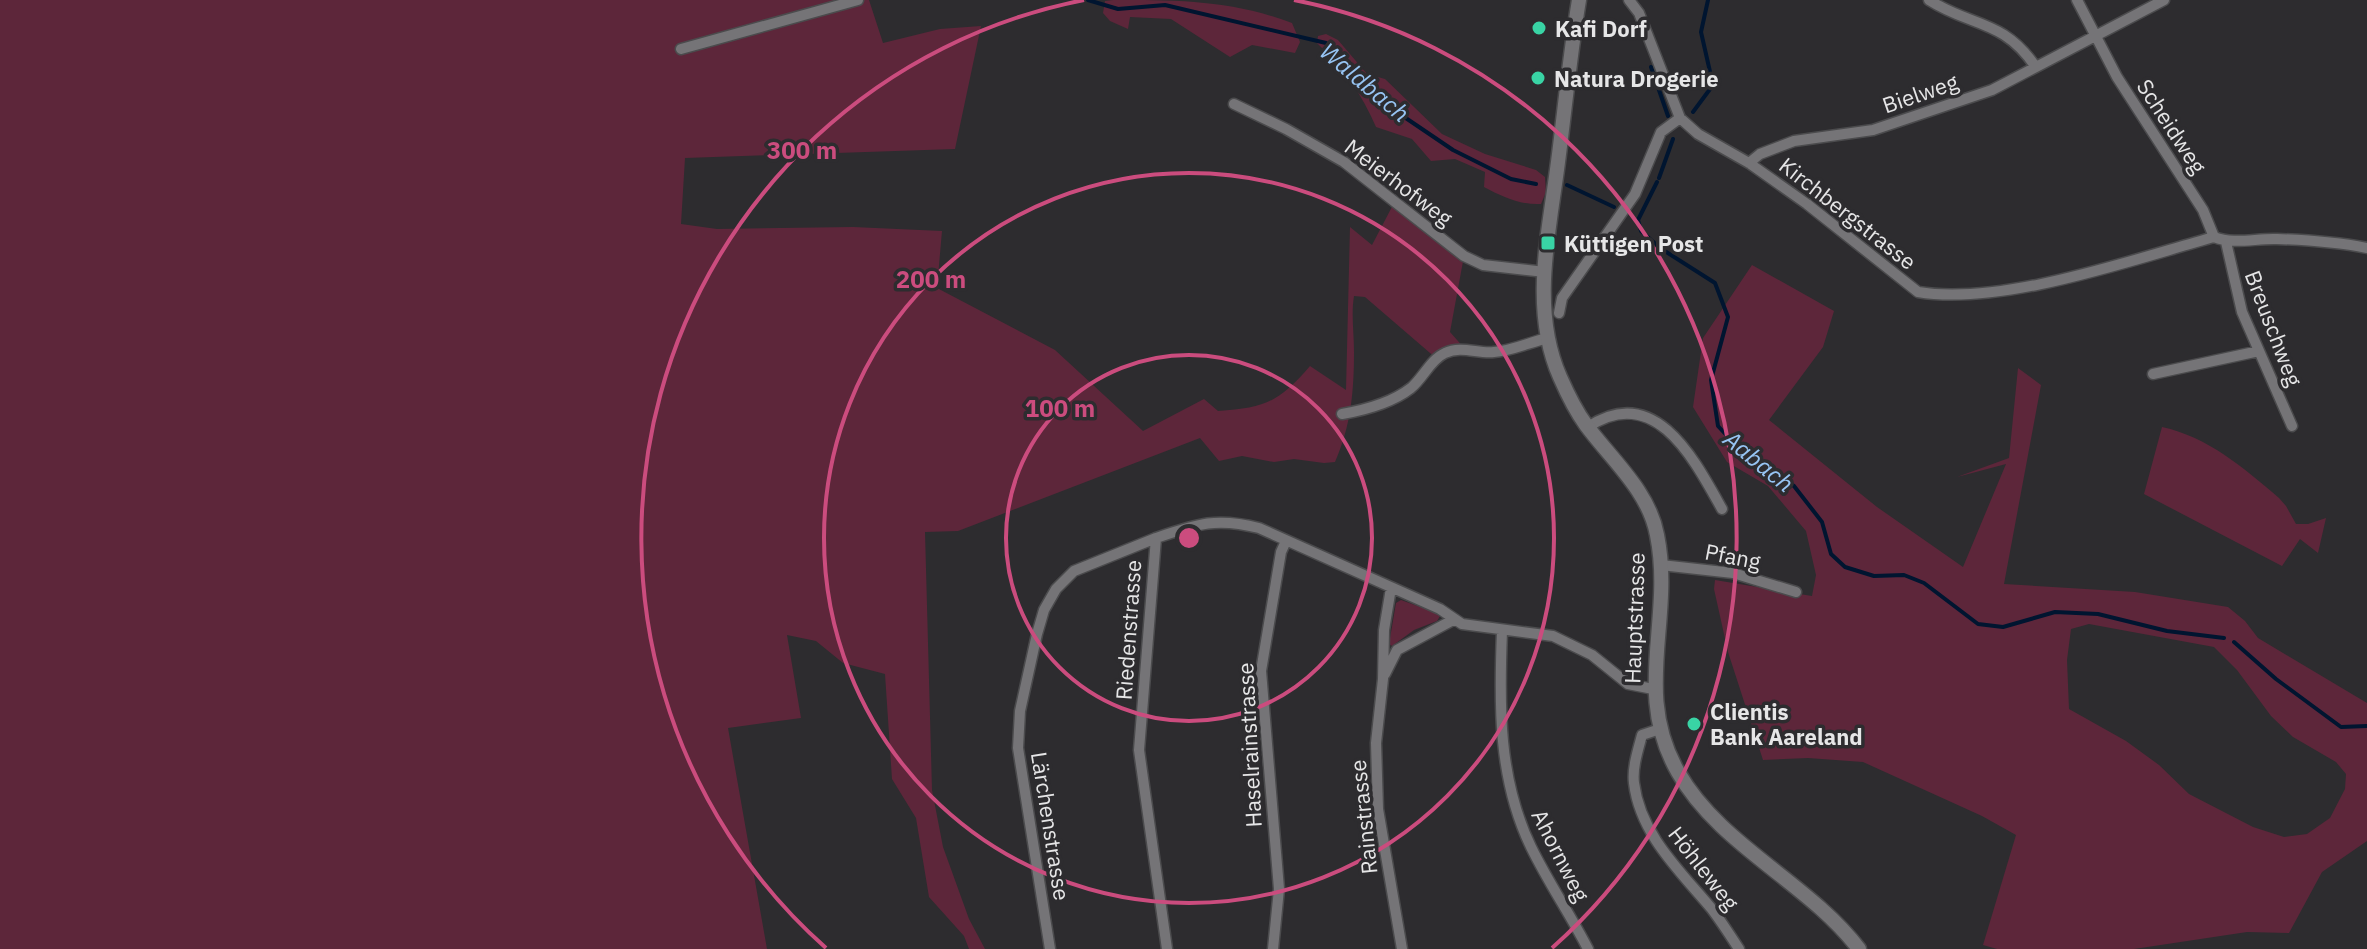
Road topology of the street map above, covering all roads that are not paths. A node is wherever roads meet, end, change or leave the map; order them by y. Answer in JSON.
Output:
{"nodes":[{"id":1,"x":858,"y":0,"type":"edge"},
{"id":2,"x":1579,"y":0,"type":"edge"},
{"id":3,"x":1629,"y":0,"type":"edge"},
{"id":4,"x":1929,"y":0,"type":"edge"},
{"id":5,"x":2077,"y":0,"type":"edge"},
{"id":6,"x":2164,"y":0,"type":"edge"},
{"id":7,"x":2096,"y":37,"type":"junction"},
{"id":8,"x":681,"y":49,"type":"dead end"},
{"id":9,"x":2035,"y":66,"type":"junction"},
{"id":10,"x":1234,"y":104,"type":"dead end"},
{"id":11,"x":1680,"y":118,"type":"junction"},
{"id":12,"x":1749,"y":163,"type":"junction"},
{"id":13,"x":2214,"y":237,"type":"junction"},
{"id":14,"x":2226,"y":242,"type":"junction"},
{"id":15,"x":2367,"y":248,"type":"edge"},
{"id":16,"x":1545,"y":272,"type":"junction"},
{"id":17,"x":1559,"y":313,"type":"dead end"},
{"id":18,"x":1548,"y":338,"type":"junction"},
{"id":19,"x":2259,"y":351,"type":"junction"},
{"id":20,"x":2153,"y":374,"type":"dead end"},
{"id":21,"x":1342,"y":414,"type":"dead end"},
{"id":22,"x":2292,"y":426,"type":"dead end"},
{"id":23,"x":1588,"y":427,"type":"junction"},
{"id":24,"x":1722,"y":509,"type":"dead end"},
{"id":25,"x":1156,"y":538,"type":"junction"},
{"id":26,"x":1286,"y":541,"type":"junction"},
{"id":27,"x":1661,"y":565,"type":"junction"},
{"id":28,"x":1391,"y":588,"type":"junction"},
{"id":29,"x":1796,"y":592,"type":"dead end"},
{"id":30,"x":1453,"y":620,"type":"junction"},
{"id":31,"x":1502,"y":631,"type":"junction"},
{"id":32,"x":1383,"y":679,"type":"junction"},
{"id":33,"x":1653,"y":689,"type":"junction"},
{"id":34,"x":1660,"y":729,"type":"junction"},
{"id":35,"x":1050,"y":949,"type":"edge"},
{"id":36,"x":1167,"y":949,"type":"edge"},
{"id":37,"x":1273,"y":949,"type":"edge"},
{"id":38,"x":1402,"y":949,"type":"edge"},
{"id":39,"x":1588,"y":949,"type":"edge"},
{"id":40,"x":1739,"y":949,"type":"edge"},
{"id":41,"x":1859,"y":949,"type":"edge"}],
"edges":[{"from":1,"to":8,"type":"street"},
{"from":2,"to":16,"type":"street","name":"Hauptstrasse"},
{"from":3,"to":11,"type":"street"},
{"from":4,"to":9,"type":"street"},
{"from":5,"to":7,"type":"street","name":"Scheidweg"},
{"from":6,"to":7,"type":"street","name":"Bielweg"},
{"from":7,"to":9,"type":"street","name":"Bielweg"},
{"from":7,"to":13,"type":"street","name":"Scheidweg"},
{"from":9,"to":12,"type":"street","name":"Bielweg"},
{"from":10,"to":16,"type":"street","name":"Meierhofweg"},
{"from":11,"to":12,"type":"street","name":"Kirchbergstrasse"},
{"from":11,"to":17,"type":"street"},
{"from":12,"to":13,"type":"street","name":"Kirchbergstrasse"},
{"from":13,"to":14,"type":"street"},
{"from":14,"to":15,"type":"street"},
{"from":14,"to":19,"type":"street","name":"Breuschweg"},
{"from":16,"to":18,"type":"street","name":"Hauptstrasse"},
{"from":18,"to":21,"type":"street"},
{"from":18,"to":23,"type":"street","name":"Hauptstrasse"},
{"from":19,"to":20,"type":"street"},
{"from":19,"to":22,"type":"street","name":"Breuschweg"},
{"from":23,"to":24,"type":"street"},
{"from":23,"to":27,"type":"street","name":"Hauptstrasse"},
{"from":25,"to":26,"type":"street","name":"Riedenstrasse"},
{"from":25,"to":35,"type":"street","name":"Lärchenstrasse"},
{"from":25,"to":36,"type":"street","name":"Riedenstrasse"},
{"from":26,"to":28,"type":"street","name":"Riedenstrasse"},
{"from":26,"to":37,"type":"street","name":"Haselrainstrasse"},
{"from":27,"to":29,"type":"street","name":"Pfang"},
{"from":27,"to":33,"type":"street","name":"Hauptstrasse"},
{"from":28,"to":30,"type":"street","name":"Riedenstrasse"},
{"from":28,"to":32,"type":"street","name":"Rainstrasse"},
{"from":30,"to":31,"type":"street"},
{"from":30,"to":32,"type":"street","name":"Rainstrasse"},
{"from":31,"to":33,"type":"street"},
{"from":31,"to":39,"type":"street","name":"Ahornweg"},
{"from":32,"to":38,"type":"street","name":"Rainstrasse"},
{"from":33,"to":34,"type":"street","name":"Hauptstrasse"},
{"from":34,"to":40,"type":"street","name":"Höhleweg"},
{"from":34,"to":41,"type":"street","name":"Hauptstrasse"}]}
